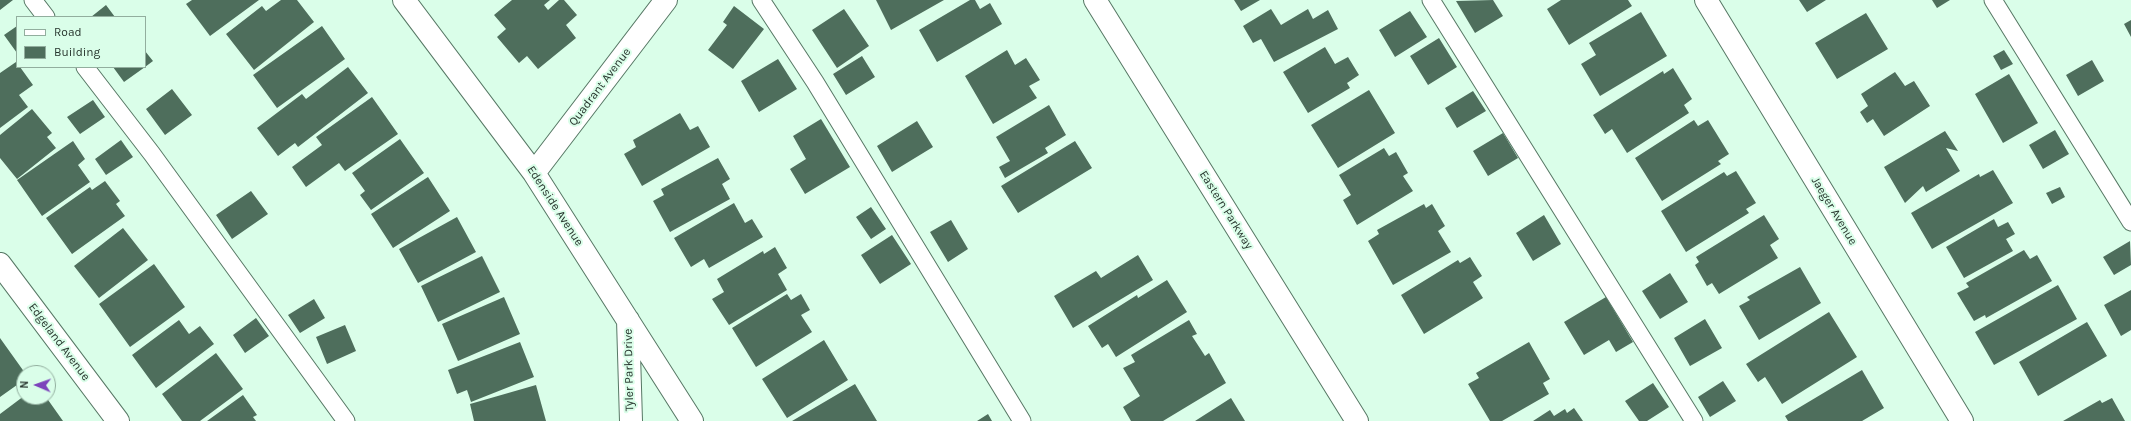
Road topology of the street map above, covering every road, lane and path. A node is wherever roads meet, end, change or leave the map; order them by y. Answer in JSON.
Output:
{"nodes":[{"id":1,"x":33,"y":0,"type":"edge"},
{"id":2,"x":404,"y":0,"type":"edge"},
{"id":3,"x":666,"y":0,"type":"edge"},
{"id":4,"x":761,"y":0,"type":"edge"},
{"id":5,"x":1095,"y":0,"type":"edge"},
{"id":6,"x":1431,"y":0,"type":"edge"},
{"id":7,"x":1706,"y":0,"type":"edge"},
{"id":8,"x":1992,"y":0,"type":"edge"},
{"id":9,"x":45,"y":16,"type":"edge"},
{"id":10,"x":86,"y":68,"type":"edge"},
{"id":11,"x":534,"y":173,"type":"junction"},
{"id":12,"x":2131,"y":222,"type":"edge"},
{"id":13,"x":0,"y":264,"type":"edge"},
{"id":14,"x":628,"y":319,"type":"junction"},
{"id":15,"x":118,"y":421,"type":"edge"},
{"id":16,"x":346,"y":421,"type":"edge"},
{"id":17,"x":630,"y":421,"type":"edge"},
{"id":18,"x":692,"y":421,"type":"edge"},
{"id":19,"x":1022,"y":421,"type":"edge"},
{"id":20,"x":1357,"y":421,"type":"edge"},
{"id":21,"x":1694,"y":421,"type":"edge"},
{"id":22,"x":1962,"y":421,"type":"edge"}],
"edges":[{"from":1,"to":9,"type":"lane"},
{"from":2,"to":11,"type":"street","name":"Edenside Avenue"},
{"from":3,"to":11,"type":"street","name":"Quadrant Avenue"},
{"from":4,"to":19,"type":"lane"},
{"from":5,"to":20,"type":"street","name":"Eastern Parkway"},
{"from":6,"to":21,"type":"lane"},
{"from":7,"to":22,"type":"street","name":"Jaeger Avenue"},
{"from":8,"to":12,"type":"lane"},
{"from":10,"to":16,"type":"lane"},
{"from":11,"to":14,"type":"street","name":"Edenside Avenue"},
{"from":13,"to":15,"type":"street","name":"Edgeland Avenue"},
{"from":14,"to":17,"type":"street","name":"Tyler Park Drive"},
{"from":14,"to":18,"type":"street","name":"Edenside Avenue"}]}
